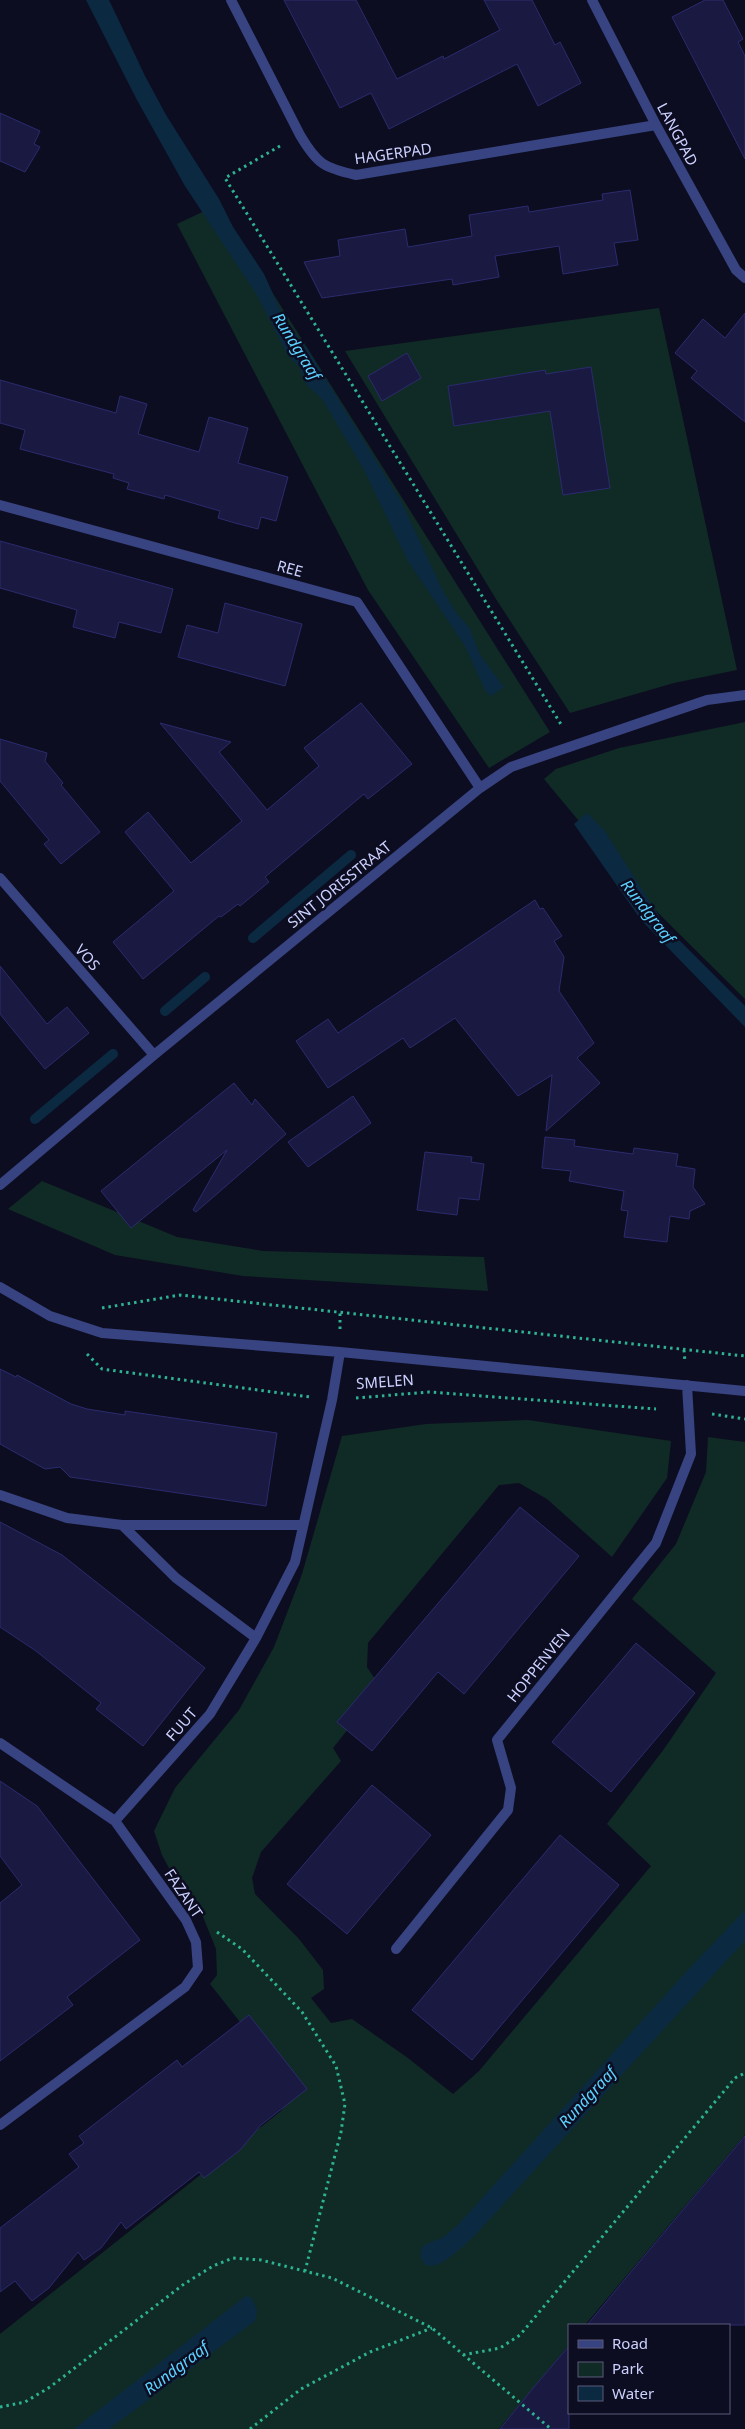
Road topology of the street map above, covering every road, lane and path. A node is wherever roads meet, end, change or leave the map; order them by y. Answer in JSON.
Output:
{"nodes":[{"id":1,"x":231,"y":0,"type":"edge"},
{"id":2,"x":592,"y":0,"type":"edge"},
{"id":3,"x":656,"y":125,"type":"junction"},
{"id":4,"x":300,"y":135,"type":"junction"},
{"id":5,"x":745,"y":278,"type":"edge"},
{"id":6,"x":0,"y":505,"type":"edge"},
{"id":7,"x":745,"y":695,"type":"edge"},
{"id":8,"x":573,"y":745,"type":"junction"},
{"id":9,"x":480,"y":788,"type":"junction"},
{"id":10,"x":0,"y":878,"type":"edge"},
{"id":11,"x":154,"y":1055,"type":"junction"},
{"id":12,"x":0,"y":1185,"type":"edge"},
{"id":13,"x":0,"y":1287,"type":"edge"},
{"id":14,"x":95,"y":1309,"type":"dead end"},
{"id":15,"x":82,"y":1349,"type":"dead end"},
{"id":16,"x":340,"y":1352,"type":"junction"},
{"id":17,"x":745,"y":1356,"type":"edge"},
{"id":18,"x":687,"y":1385,"type":"junction"},
{"id":19,"x":745,"y":1391,"type":"edge"},
{"id":20,"x":332,"y":1400,"type":"junction"},
{"id":21,"x":688,"y":1411,"type":"junction"},
{"id":22,"x":745,"y":1419,"type":"edge"},
{"id":23,"x":0,"y":1494,"type":"edge"},
{"id":24,"x":122,"y":1525,"type":"junction"},
{"id":25,"x":302,"y":1525,"type":"junction"},
{"id":26,"x":256,"y":1638,"type":"junction"},
{"id":27,"x":0,"y":1743,"type":"edge"},
{"id":28,"x":115,"y":1821,"type":"junction"},
{"id":29,"x":186,"y":1920,"type":"junction"},
{"id":30,"x":396,"y":1949,"type":"dead end"},
{"id":31,"x":745,"y":2074,"type":"edge"},
{"id":32,"x":0,"y":2125,"type":"edge"},
{"id":33,"x":306,"y":2271,"type":"junction"},
{"id":34,"x":432,"y":2328,"type":"junction"},
{"id":35,"x":462,"y":2355,"type":"junction"},
{"id":36,"x":0,"y":2407,"type":"edge"},
{"id":37,"x":250,"y":2429,"type":"edge"},
{"id":38,"x":551,"y":2429,"type":"edge"}],
"edges":[{"from":1,"to":4,"type":"street","name":"HAGERPAD"},
{"from":2,"to":3,"type":"street","name":"LANGPAD"},
{"from":3,"to":4,"type":"street","name":"HAGERPAD"},
{"from":3,"to":5,"type":"street","name":"LANGPAD"},
{"from":4,"to":8,"type":"path"},
{"from":6,"to":9,"type":"street","name":"REE"},
{"from":7,"to":8,"type":"street","name":"SINT JORISSTRAAT"},
{"from":8,"to":9,"type":"street","name":"SINT JORISSTRAAT"},
{"from":9,"to":11,"type":"street","name":"SINT JORISSTRAAT"},
{"from":10,"to":11,"type":"street","name":"VOS"},
{"from":11,"to":12,"type":"street","name":"SINT JORISSTRAAT"},
{"from":13,"to":16,"type":"street","name":"SMELEN"},
{"from":14,"to":17,"type":"path"},
{"from":15,"to":20,"type":"path","name":"SMELEN"},
{"from":16,"to":18,"type":"street","name":"SMELEN"},
{"from":16,"to":20,"type":"street","name":"FUUT"},
{"from":18,"to":19,"type":"street","name":"SMELEN"},
{"from":18,"to":21,"type":"street","name":"HOPPENVEN"},
{"from":20,"to":21,"type":"path","name":"SMELEN"},
{"from":20,"to":25,"type":"street","name":"FUUT"},
{"from":21,"to":22,"type":"path","name":"SMELEN"},
{"from":21,"to":30,"type":"street","name":"HOPPENVEN"},
{"from":23,"to":24,"type":"street"},
{"from":24,"to":25,"type":"street"},
{"from":24,"to":26,"type":"street"},
{"from":25,"to":26,"type":"street","name":"FUUT"},
{"from":26,"to":28,"type":"street","name":"FUUT"},
{"from":27,"to":28,"type":"street","name":"FAZANT"},
{"from":28,"to":29,"type":"street","name":"FAZANT"},
{"from":29,"to":32,"type":"street","name":"FAZANT"},
{"from":29,"to":33,"type":"path"},
{"from":31,"to":35,"type":"path"},
{"from":33,"to":34,"type":"path"},
{"from":33,"to":36,"type":"path"},
{"from":34,"to":35,"type":"path"},
{"from":34,"to":37,"type":"path"},
{"from":35,"to":38,"type":"path"}]}
